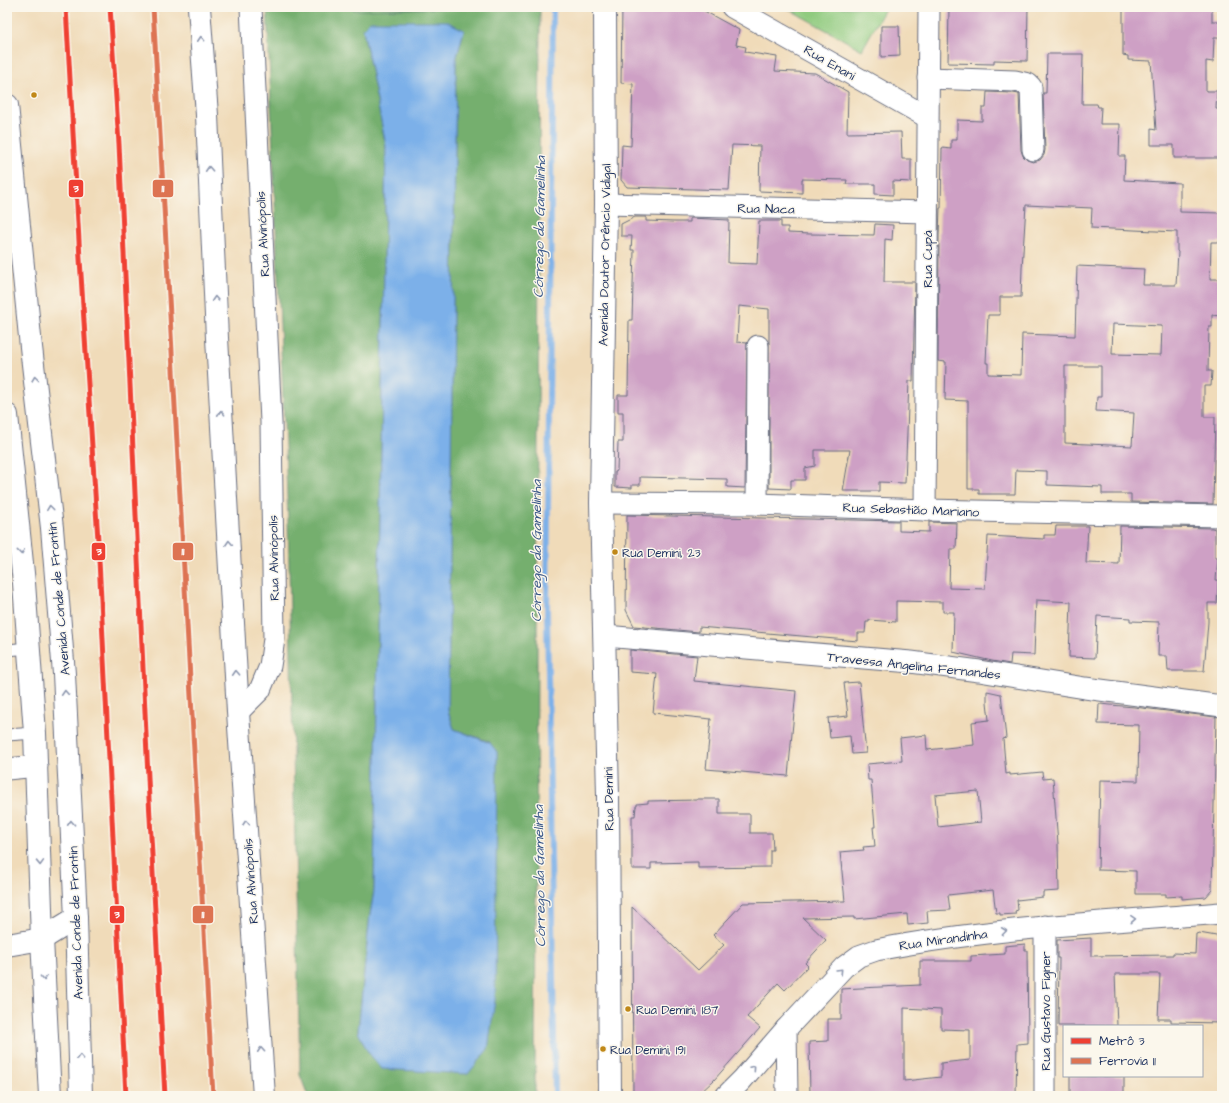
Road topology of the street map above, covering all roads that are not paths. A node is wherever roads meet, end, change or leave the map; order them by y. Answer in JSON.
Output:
{"nodes":[{"id":1,"x":199,"y":7,"type":"edge"},
{"id":2,"x":251,"y":7,"type":"edge"},
{"id":3,"x":605,"y":7,"type":"edge"},
{"id":4,"x":732,"y":7,"type":"edge"},
{"id":5,"x":929,"y":7,"type":"edge"},
{"id":6,"x":928,"y":78,"type":"junction"},
{"id":7,"x":7,"y":105,"type":"edge"},
{"id":8,"x":927,"y":117,"type":"junction"},
{"id":9,"x":1033,"y":150,"type":"dead end"},
{"id":10,"x":606,"y":204,"type":"junction"},
{"id":11,"x":927,"y":212,"type":"junction"},
{"id":12,"x":7,"y":256,"type":"edge"},
{"id":13,"x":758,"y":346,"type":"dead end"},
{"id":14,"x":31,"y":347,"type":"junction"},
{"id":15,"x":7,"y":415,"type":"edge"},
{"id":16,"x":601,"y":503,"type":"junction"},
{"id":17,"x":757,"y":504,"type":"junction"},
{"id":18,"x":925,"y":510,"type":"junction"},
{"id":19,"x":1222,"y":516,"type":"edge"},
{"id":20,"x":605,"y":636,"type":"junction"},
{"id":21,"x":29,"y":648,"type":"junction"},
{"id":22,"x":7,"y":650,"type":"edge"},
{"id":23,"x":1222,"y":706,"type":"edge"},
{"id":24,"x":238,"y":712,"type":"junction"},
{"id":25,"x":36,"y":733,"type":"junction"},
{"id":26,"x":7,"y":735,"type":"edge"},
{"id":27,"x":37,"y":766,"type":"junction"},
{"id":28,"x":7,"y":768,"type":"edge"},
{"id":29,"x":1222,"y":913,"type":"edge"},
{"id":30,"x":76,"y":918,"type":"junction"},
{"id":31,"x":1046,"y":926,"type":"junction"},
{"id":32,"x":42,"y":939,"type":"junction"},
{"id":33,"x":7,"y":945,"type":"edge"},
{"id":34,"x":786,"y":1029,"type":"junction"},
{"id":35,"x":266,"y":1094,"type":"edge"},
{"id":36,"x":50,"y":1096,"type":"edge"},
{"id":37,"x":81,"y":1096,"type":"edge"},
{"id":38,"x":610,"y":1096,"type":"edge"},
{"id":39,"x":726,"y":1096,"type":"edge"},
{"id":40,"x":787,"y":1096,"type":"edge"},
{"id":41,"x":1046,"y":1096,"type":"edge"}],
"edges":[{"from":24,"to":1,"type":"main road","one_way":true},
{"from":2,"to":24,"type":"street","name":"Rua Alvinópolis"},
{"from":3,"to":10,"type":"main road","name":"Avenida Doutor Orêncio Vidigal"},
{"from":4,"to":8,"type":"street","name":"Rua Enani"},
{"from":5,"to":6,"type":"street","name":"Rua Cupá"},
{"from":6,"to":8,"type":"street","name":"Rua Cupá"},
{"from":6,"to":9,"type":"street"},
{"from":7,"to":14,"type":"main road","name":"Avenida Conde de Frontin"},
{"from":8,"to":11,"type":"street","name":"Rua Cupá"},
{"from":10,"to":11,"type":"street","name":"Rua Naca"},
{"from":10,"to":16,"type":"main road","name":"Avenida Doutor Orêncio Vidigal"},
{"from":11,"to":18,"type":"street","name":"Rua Cupá"},
{"from":12,"to":14,"type":"main road"},
{"from":13,"to":17,"type":"street"},
{"from":30,"to":14,"type":"main road","name":"Avenida Conde de Frontin","one_way":true},
{"from":15,"to":21,"type":"main road","one_way":true},
{"from":16,"to":17,"type":"street","name":"Rua Sebastião Mariano"},
{"from":16,"to":20,"type":"main road","name":"Rua Demini"},
{"from":17,"to":18,"type":"street","name":"Rua Sebastião Mariano"},
{"from":18,"to":19,"type":"street","name":"Rua Sebastião Mariano"},
{"from":20,"to":23,"type":"street","name":"Travessa Angelina Fernandes"},
{"from":20,"to":38,"type":"main road","name":"Rua Demini"},
{"from":21,"to":22,"type":"lane"},
{"from":21,"to":25,"type":"main road"},
{"from":35,"to":24,"type":"main road","name":"Rua Alvinópolis","one_way":true},
{"from":25,"to":26,"type":"lane"},
{"from":25,"to":27,"type":"main road"},
{"from":27,"to":28,"type":"street"},
{"from":27,"to":32,"type":"main road","one_way":true},
{"from":31,"to":29,"type":"street","name":"Rua Mirandinha","one_way":true},
{"from":30,"to":32,"type":"main road"},
{"from":37,"to":30,"type":"main road","name":"Avenida Conde de Frontin","one_way":true},
{"from":34,"to":31,"type":"street","name":"Rua Mirandinha","one_way":true},
{"from":31,"to":41,"type":"street","name":"Rua Gustavo Figner"},
{"from":32,"to":33,"type":"main road"},
{"from":32,"to":36,"type":"main road","one_way":true},
{"from":39,"to":34,"type":"street","name":"Rua Mirandinha","one_way":true},
{"from":34,"to":40,"type":"street"}]}
